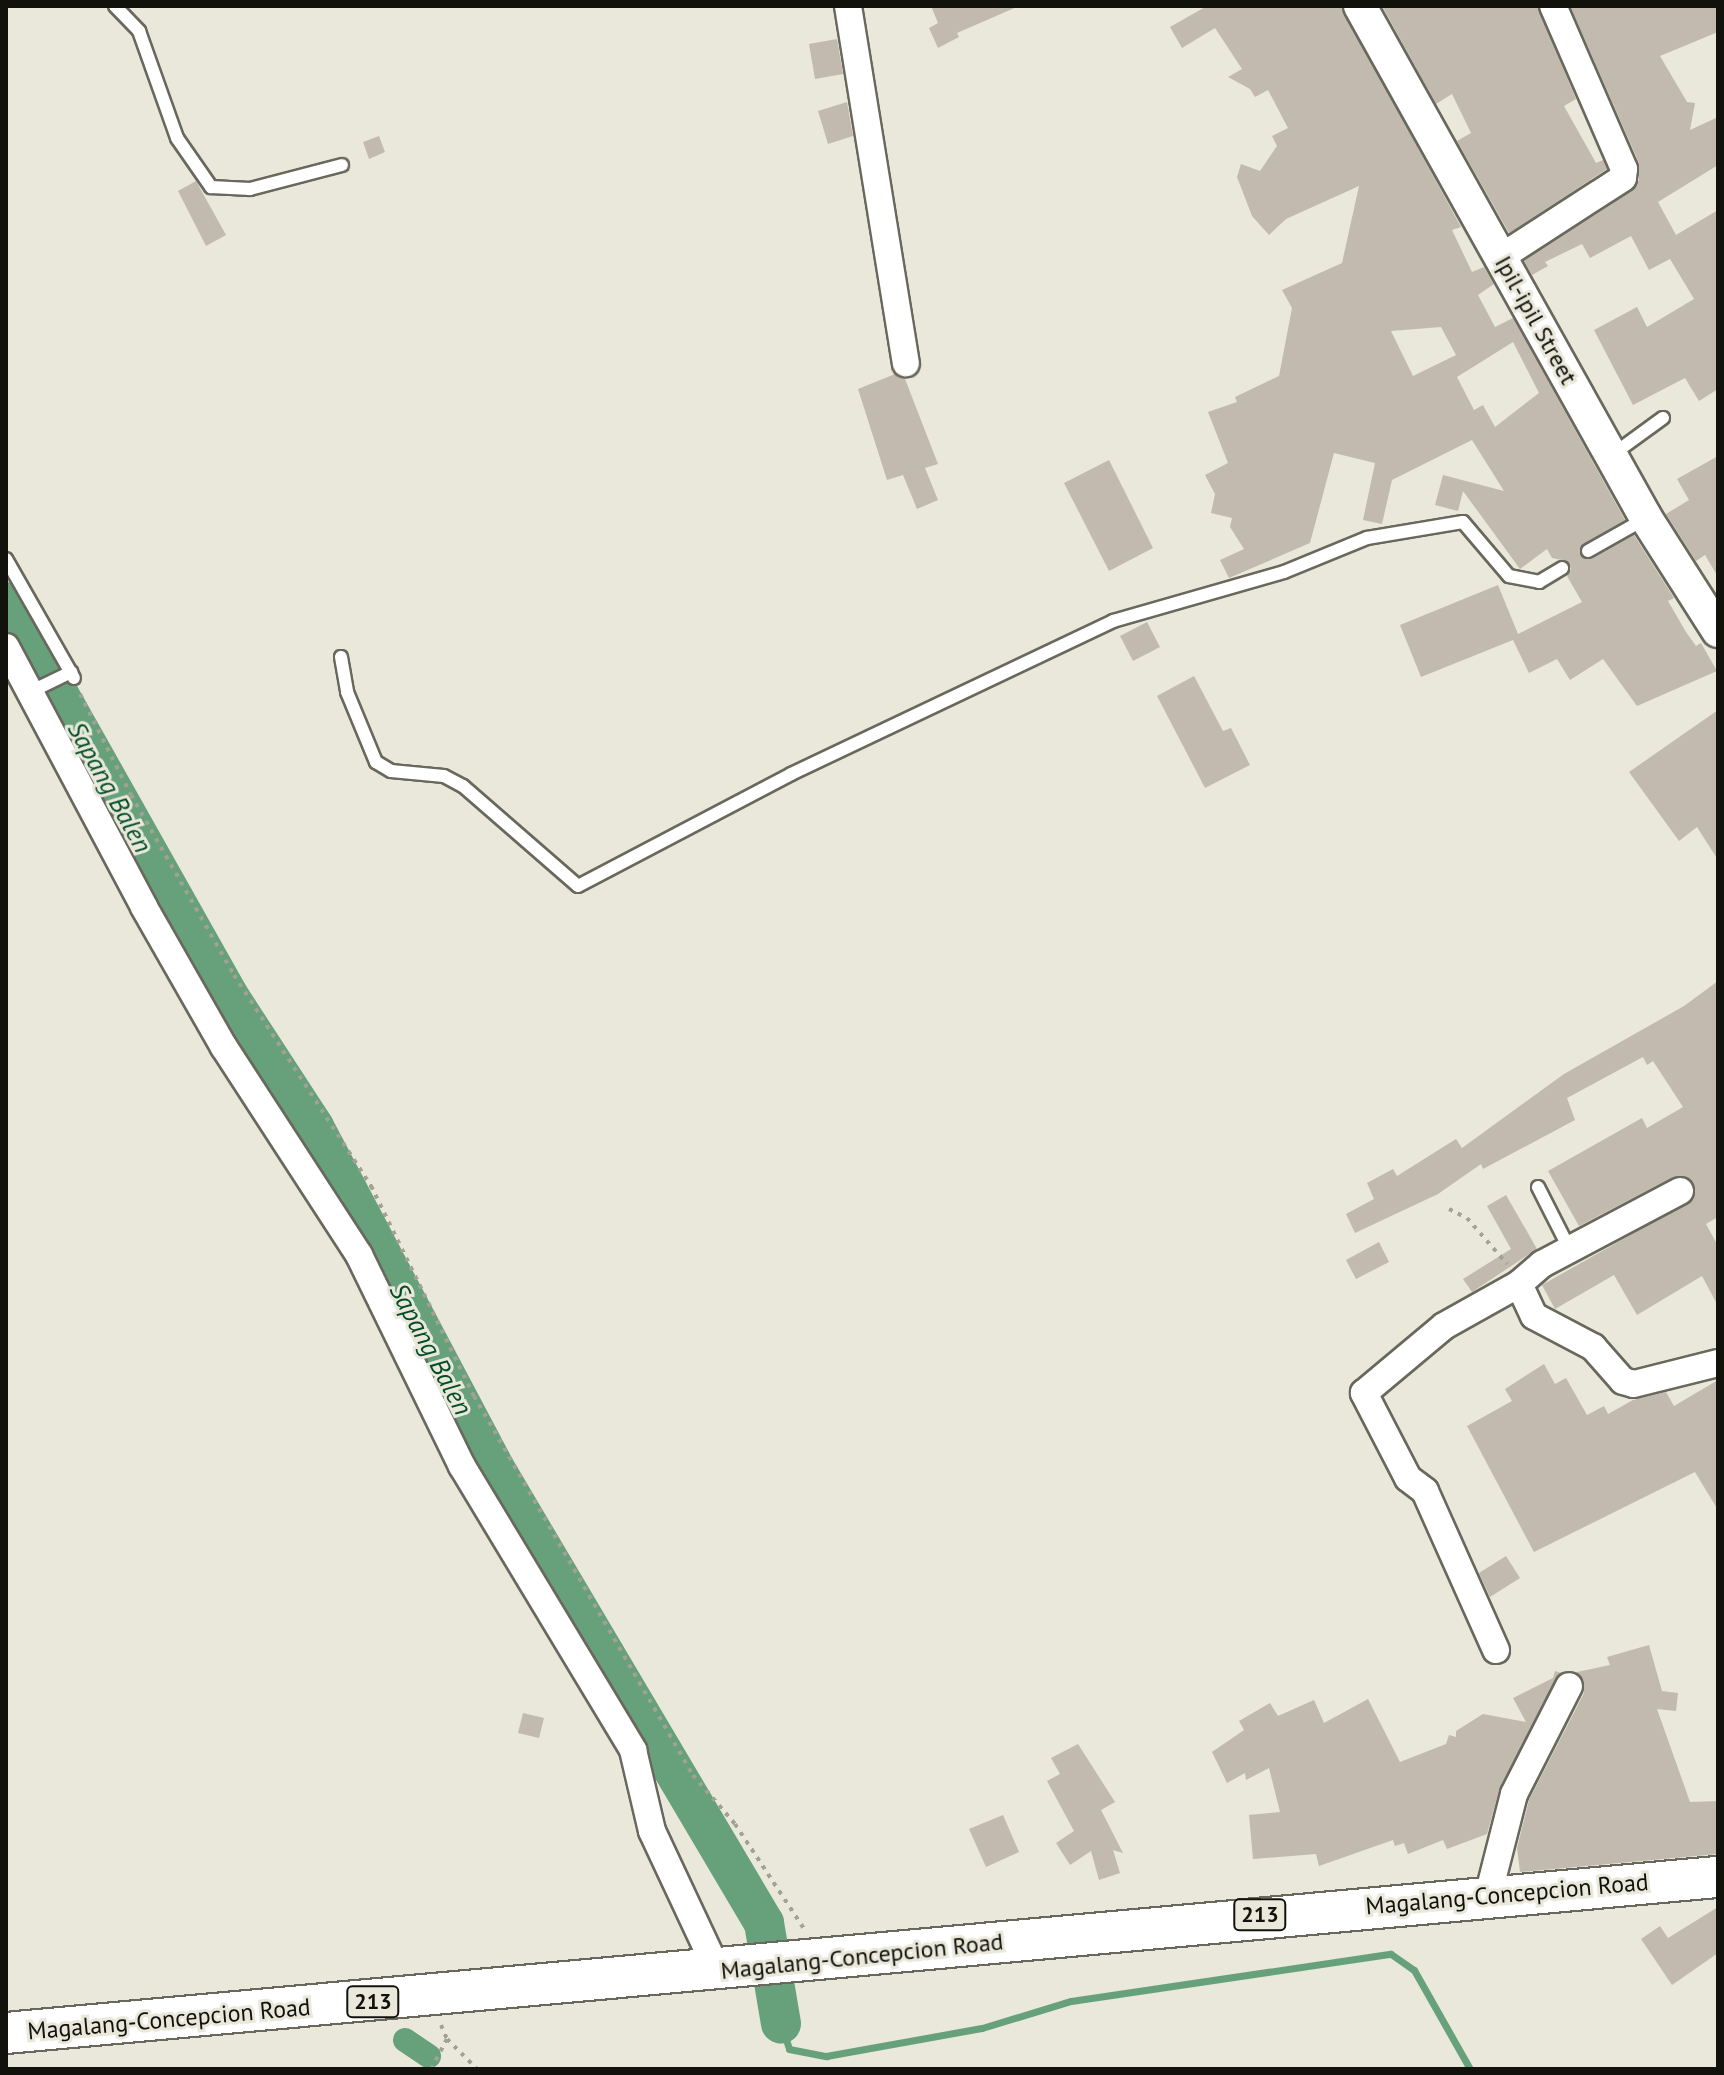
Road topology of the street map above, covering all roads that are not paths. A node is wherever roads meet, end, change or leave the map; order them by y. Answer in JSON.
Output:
{"nodes":[{"id":1,"x":115,"y":6,"type":"edge"},
{"id":2,"x":848,"y":6,"type":"edge"},
{"id":3,"x":1360,"y":6,"type":"edge"},
{"id":4,"x":1553,"y":6,"type":"edge"},
{"id":5,"x":342,"y":165,"type":"dead end"},
{"id":6,"x":1501,"y":257,"type":"junction"},
{"id":7,"x":906,"y":363,"type":"dead end"},
{"id":8,"x":1663,"y":418,"type":"dead end"},
{"id":9,"x":1612,"y":455,"type":"junction"},
{"id":10,"x":1646,"y":518,"type":"junction"},
{"id":11,"x":1588,"y":551,"type":"dead end"},
{"id":12,"x":6,"y":559,"type":"edge"},
{"id":13,"x":1562,"y":568,"type":"dead end"},
{"id":14,"x":1718,"y":631,"type":"edge"},
{"id":15,"x":6,"y":647,"type":"edge"},
{"id":16,"x":341,"y":657,"type":"dead end"},
{"id":17,"x":27,"y":694,"type":"junction"},
{"id":18,"x":1538,"y":1187,"type":"dead end"},
{"id":19,"x":1680,"y":1191,"type":"dead end"},
{"id":20,"x":1570,"y":1250,"type":"junction"},
{"id":21,"x":1519,"y":1281,"type":"junction"},
{"id":22,"x":1718,"y":1363,"type":"edge"},
{"id":23,"x":1496,"y":1650,"type":"dead end"},
{"id":24,"x":1569,"y":1686,"type":"dead end"},
{"id":25,"x":1718,"y":1877,"type":"edge"},
{"id":26,"x":1488,"y":1896,"type":"junction"},
{"id":27,"x":730,"y":1971,"type":"junction"},
{"id":28,"x":6,"y":2033,"type":"edge"}],
"edges":[{"from":1,"to":5,"type":"lane"},
{"from":2,"to":7,"type":"street"},
{"from":3,"to":6,"type":"street","name":"Ipil-ipil Street"},
{"from":4,"to":6,"type":"street"},
{"from":6,"to":9,"type":"street","name":"Ipil-ipil Street"},
{"from":8,"to":9,"type":"lane"},
{"from":9,"to":10,"type":"street","name":"Ipil-ipil Street"},
{"from":10,"to":11,"type":"lane"},
{"from":10,"to":14,"type":"street","name":"Ipil-ipil Street"},
{"from":12,"to":17,"type":"lane"},
{"from":13,"to":16,"type":"lane"},
{"from":15,"to":17,"type":"street"},
{"from":17,"to":27,"type":"street"},
{"from":18,"to":20,"type":"lane"},
{"from":19,"to":20,"type":"street"},
{"from":20,"to":21,"type":"street"},
{"from":21,"to":22,"type":"street"},
{"from":21,"to":23,"type":"street"},
{"from":24,"to":26,"type":"street"},
{"from":25,"to":26,"type":"main road","name":"Magalang-Concepcion Road","number":"213"},
{"from":26,"to":27,"type":"main road","name":"Magalang-Concepcion Road","number":"213"},
{"from":27,"to":28,"type":"main road","name":"Magalang-Concepcion Road","number":"213"}]}
